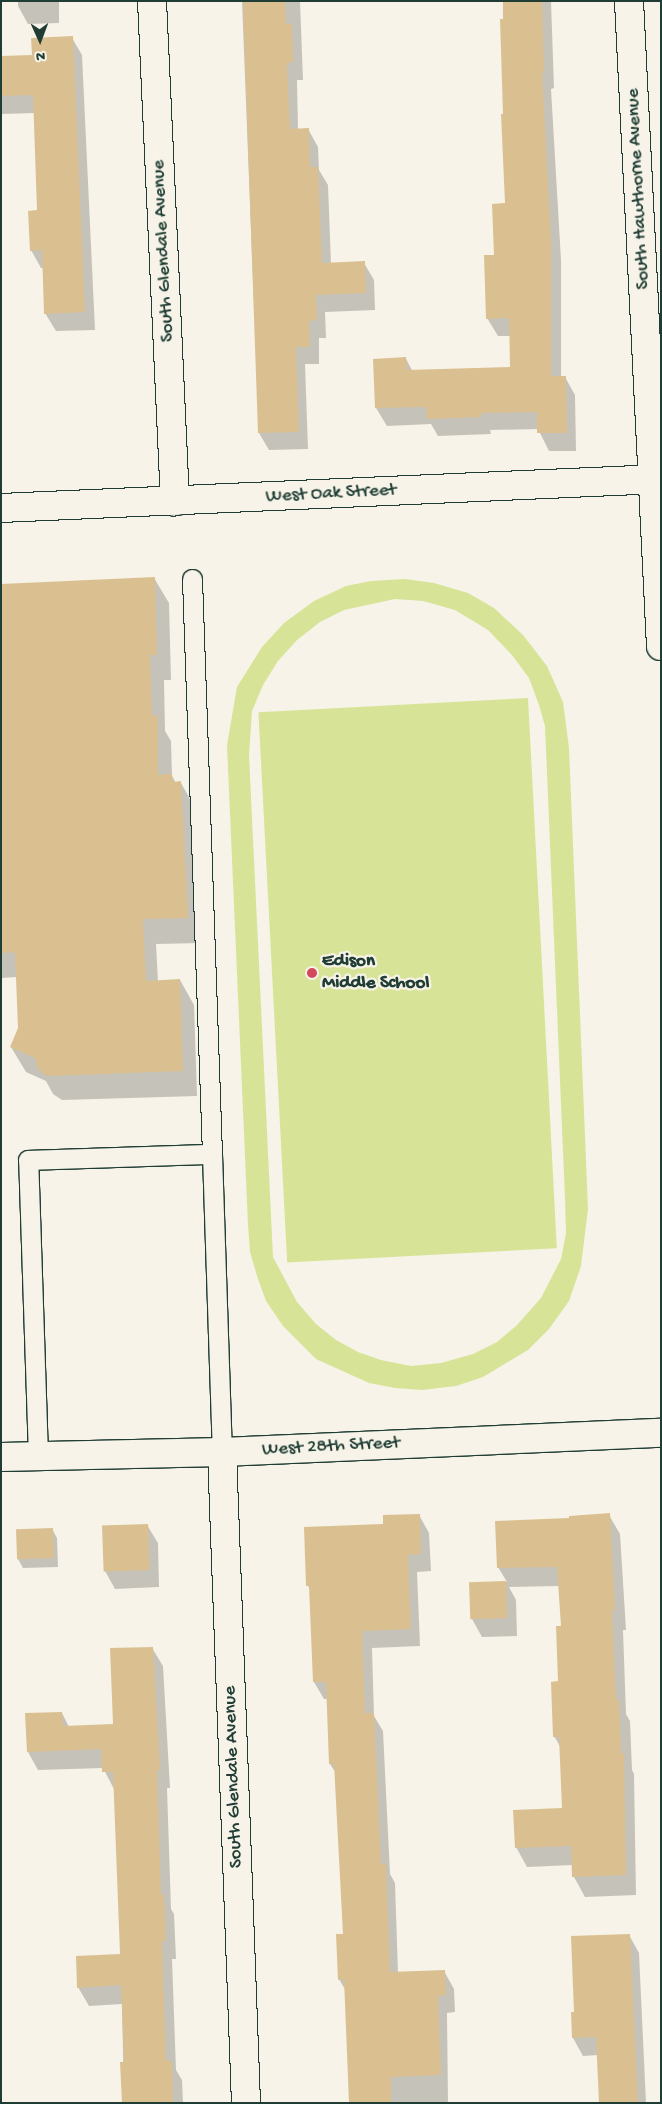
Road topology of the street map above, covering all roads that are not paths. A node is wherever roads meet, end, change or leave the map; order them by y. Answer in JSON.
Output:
{"nodes":[{"id":1,"x":152,"y":1,"type":"edge"},
{"id":2,"x":629,"y":1,"type":"edge"},
{"id":3,"x":657,"y":479,"type":"edge"},
{"id":4,"x":175,"y":501,"type":"junction"},
{"id":5,"x":1,"y":508,"type":"edge"},
{"id":6,"x":192,"y":578,"type":"dead end"},
{"id":7,"x":661,"y":646,"type":"edge"},
{"id":8,"x":212,"y":1154,"type":"junction"},
{"id":9,"x":661,"y":1433,"type":"edge"},
{"id":10,"x":222,"y":1452,"type":"junction"},
{"id":11,"x":38,"y":1456,"type":"junction"},
{"id":12,"x":1,"y":1457,"type":"edge"},
{"id":13,"x":246,"y":2103,"type":"edge"}],
"edges":[{"from":1,"to":4,"type":"street","name":"South Glendale Avenue"},
{"from":2,"to":3,"type":"street","name":"South Hawthorne Avenue"},
{"from":3,"to":4,"type":"street","name":"West Oak Street"},
{"from":3,"to":7,"type":"street","name":"South Hawthorne Avenue"},
{"from":4,"to":5,"type":"street","name":"West Oak Street"},
{"from":6,"to":8,"type":"lane"},
{"from":8,"to":10,"type":"lane"},
{"from":8,"to":11,"type":"lane"},
{"from":9,"to":10,"type":"street","name":"West 28th Street"},
{"from":10,"to":11,"type":"street","name":"West 28th Street"},
{"from":10,"to":13,"type":"street","name":"South Glendale Avenue"},
{"from":11,"to":12,"type":"street","name":"West 28th Street"}]}
